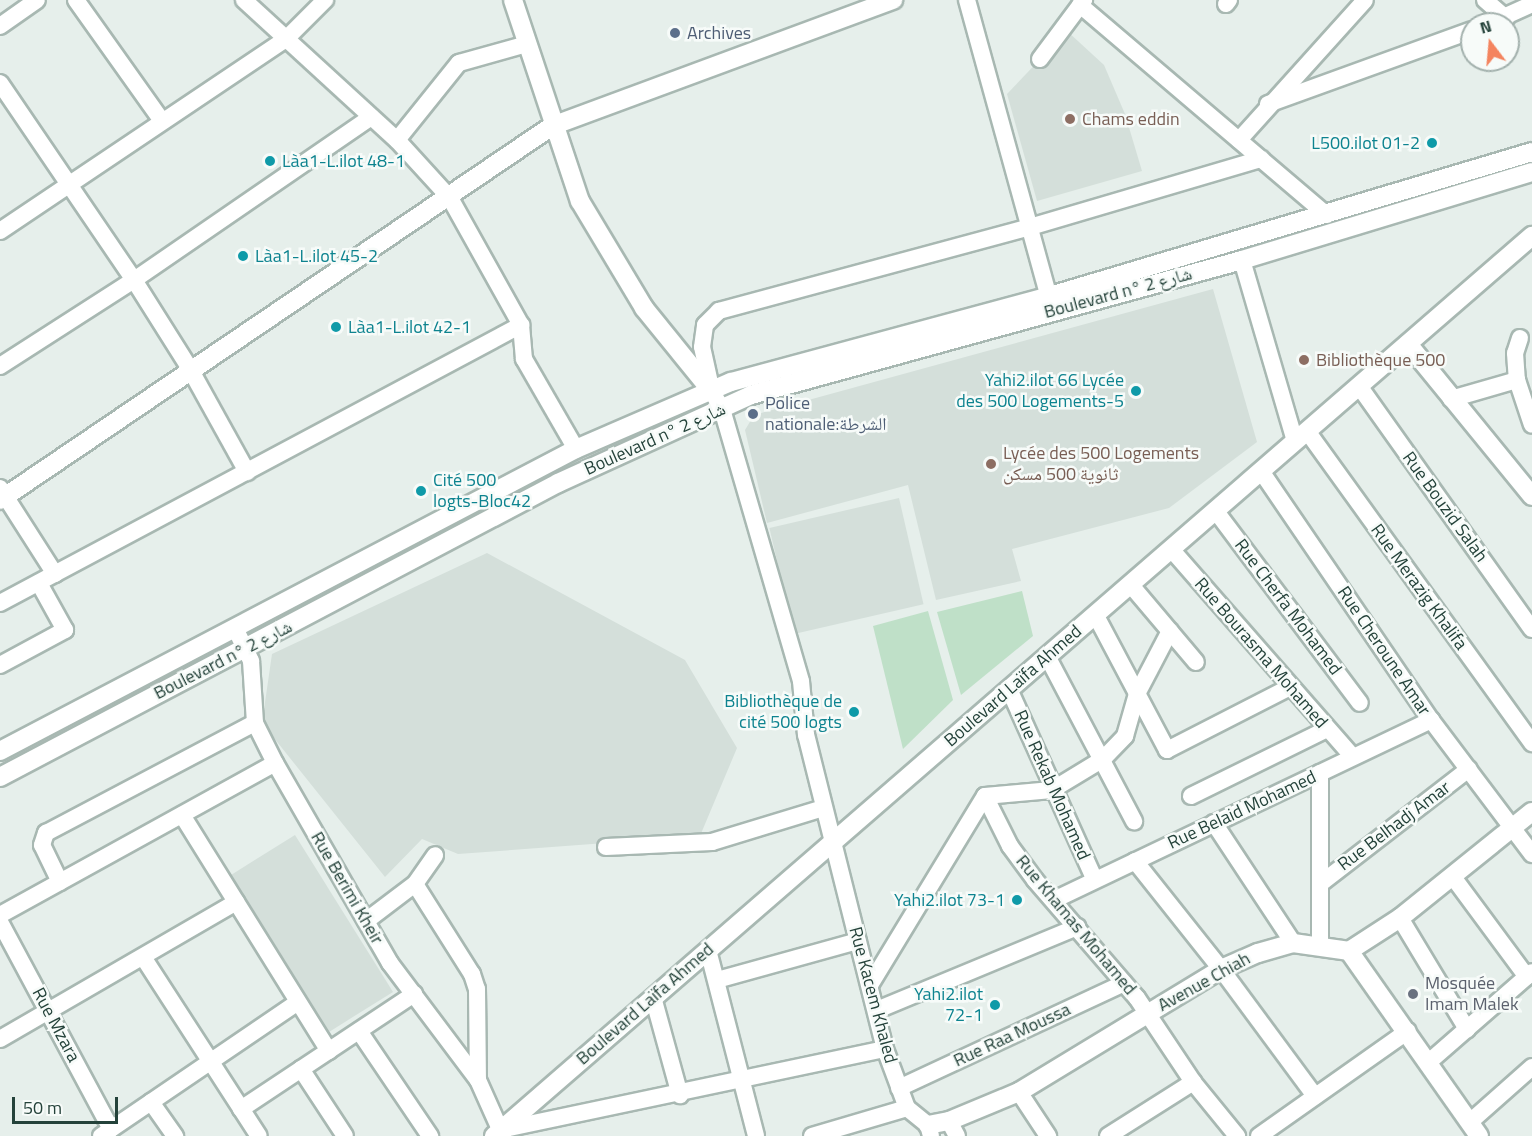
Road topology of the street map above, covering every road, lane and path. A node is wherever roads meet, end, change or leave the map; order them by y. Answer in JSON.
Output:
{"nodes":[{"id":1,"x":37,"y":0,"type":"edge"},
{"id":2,"x":76,"y":0,"type":"edge"},
{"id":3,"x":244,"y":0,"type":"edge"},
{"id":4,"x":325,"y":0,"type":"edge"},
{"id":5,"x":513,"y":0,"type":"edge"},
{"id":6,"x":893,"y":0,"type":"edge"},
{"id":7,"x":967,"y":0,"type":"edge"},
{"id":8,"x":1365,"y":0,"type":"edge"},
{"id":9,"x":1485,"y":0,"type":"edge"},
{"id":10,"x":1082,"y":2,"type":"edge"},
{"id":11,"x":1532,"y":4,"type":"edge"},
{"id":12,"x":1499,"y":12,"type":"edge"},
{"id":13,"x":1517,"y":12,"type":"edge"},
{"id":14,"x":0,"y":26,"type":"edge"},
{"id":15,"x":1460,"y":34,"type":"edge"},
{"id":16,"x":287,"y":38,"type":"junction"},
{"id":17,"x":526,"y":44,"type":"junction"},
{"id":18,"x":1040,"y":59,"type":"dead end"},
{"id":19,"x":0,"y":83,"type":"edge"},
{"id":20,"x":1268,"y":104,"type":"junction"},
{"id":21,"x":370,"y":117,"type":"junction"},
{"id":22,"x":162,"y":121,"type":"junction"},
{"id":23,"x":552,"y":126,"type":"junction"},
{"id":24,"x":397,"y":140,"type":"junction"},
{"id":25,"x":1239,"y":140,"type":"junction"},
{"id":26,"x":1532,"y":152,"type":"edge"},
{"id":27,"x":1261,"y":159,"type":"junction"},
{"id":28,"x":1532,"y":172,"type":"edge"},
{"id":29,"x":67,"y":183,"type":"junction"},
{"id":30,"x":450,"y":198,"type":"junction"},
{"id":31,"x":1327,"y":215,"type":"junction"},
{"id":32,"x":1030,"y":227,"type":"junction"},
{"id":33,"x":0,"y":231,"type":"edge"},
{"id":34,"x":1532,"y":236,"type":"edge"},
{"id":35,"x":1242,"y":260,"type":"junction"},
{"id":36,"x":134,"y":280,"type":"junction"},
{"id":37,"x":1051,"y":303,"type":"junction"},
{"id":38,"x":521,"y":325,"type":"junction"},
{"id":39,"x":1520,"y":338,"type":"dead end"},
{"id":40,"x":1408,"y":344,"type":"junction"},
{"id":41,"x":0,"y":366,"type":"edge"},
{"id":42,"x":190,"y":369,"type":"junction"},
{"id":43,"x":1524,"y":381,"type":"edge"},
{"id":44,"x":1359,"y":386,"type":"junction"},
{"id":45,"x":712,"y":392,"type":"junction"},
{"id":46,"x":1451,"y":399,"type":"junction"},
{"id":47,"x":722,"y":409,"type":"junction"},
{"id":48,"x":1532,"y":425,"type":"edge"},
{"id":49,"x":1301,"y":436,"type":"junction"},
{"id":50,"x":576,"y":449,"type":"junction"},
{"id":51,"x":1261,"y":471,"type":"junction"},
{"id":52,"x":247,"y":472,"type":"junction"},
{"id":53,"x":2,"y":495,"type":"edge"},
{"id":54,"x":1532,"y":496,"type":"edge"},
{"id":55,"x":1215,"y":510,"type":"junction"},
{"id":56,"x":1171,"y":549,"type":"junction"},
{"id":57,"x":56,"y":574,"type":"junction"},
{"id":58,"x":39,"y":584,"type":"junction"},
{"id":59,"x":1130,"y":584,"type":"junction"},
{"id":60,"x":0,"y":603,"type":"edge"},
{"id":61,"x":1095,"y":614,"type":"junction"},
{"id":62,"x":235,"y":628,"type":"junction"},
{"id":63,"x":1532,"y":629,"type":"edge"},
{"id":64,"x":1170,"y":632,"type":"junction"},
{"id":65,"x":245,"y":648,"type":"junction"},
{"id":66,"x":1047,"y":656,"type":"junction"},
{"id":67,"x":1196,"y":662,"type":"dead end"},
{"id":68,"x":0,"y":665,"type":"edge"},
{"id":69,"x":1290,"y":687,"type":"junction"},
{"id":70,"x":1009,"y":689,"type":"junction"},
{"id":71,"x":1137,"y":694,"type":"junction"},
{"id":72,"x":1360,"y":703,"type":"dead end"},
{"id":73,"x":1431,"y":720,"type":"junction"},
{"id":74,"x":255,"y":723,"type":"junction"},
{"id":75,"x":1327,"y":729,"type":"junction"},
{"id":76,"x":1532,"y":743,"type":"edge"},
{"id":77,"x":0,"y":751,"type":"edge"},
{"id":78,"x":1353,"y":758,"type":"junction"},
{"id":79,"x":1103,"y":759,"type":"junction"},
{"id":80,"x":275,"y":763,"type":"junction"},
{"id":81,"x":1469,"y":769,"type":"junction"},
{"id":82,"x":1320,"y":773,"type":"junction"},
{"id":83,"x":0,"y":777,"type":"edge"},
{"id":84,"x":1052,"y":790,"type":"junction"},
{"id":85,"x":985,"y":796,"type":"junction"},
{"id":86,"x":1191,"y":796,"type":"dead end"},
{"id":87,"x":823,"y":808,"type":"junction"},
{"id":88,"x":1532,"y":812,"type":"edge"},
{"id":89,"x":182,"y":815,"type":"junction"},
{"id":90,"x":1134,"y":821,"type":"dead end"},
{"id":91,"x":1214,"y":823,"type":"junction"},
{"id":92,"x":1514,"y":828,"type":"junction"},
{"id":93,"x":831,"y":843,"type":"junction"},
{"id":94,"x":606,"y":846,"type":"dead end"},
{"id":95,"x":1532,"y":854,"type":"edge"},
{"id":96,"x":435,"y":855,"type":"dead end"},
{"id":97,"x":1135,"y":861,"type":"junction"},
{"id":98,"x":1453,"y":877,"type":"junction"},
{"id":99,"x":1095,"y":880,"type":"junction"},
{"id":100,"x":60,"y":882,"type":"junction"},
{"id":101,"x":415,"y":884,"type":"junction"},
{"id":102,"x":1320,"y":884,"type":"junction"},
{"id":103,"x":1054,"y":900,"type":"junction"},
{"id":104,"x":236,"y":902,"type":"junction"},
{"id":105,"x":0,"y":915,"type":"edge"},
{"id":106,"x":1400,"y":918,"type":"junction"},
{"id":107,"x":366,"y":921,"type":"junction"},
{"id":108,"x":0,"y":922,"type":"edge"},
{"id":109,"x":1077,"y":927,"type":"junction"},
{"id":110,"x":858,"y":941,"type":"junction"},
{"id":111,"x":1293,"y":943,"type":"junction"},
{"id":112,"x":1320,"y":947,"type":"junction"},
{"id":113,"x":708,"y":950,"type":"junction"},
{"id":114,"x":1349,"y":951,"type":"junction"},
{"id":115,"x":143,"y":957,"type":"junction"},
{"id":116,"x":1221,"y":969,"type":"junction"},
{"id":117,"x":1529,"y":974,"type":"edge"},
{"id":118,"x":717,"y":980,"type":"junction"},
{"id":119,"x":1124,"y":983,"type":"junction"},
{"id":120,"x":870,"y":985,"type":"junction"},
{"id":121,"x":414,"y":994,"type":"junction"},
{"id":122,"x":653,"y":997,"type":"junction"},
{"id":123,"x":298,"y":1002,"type":"junction"},
{"id":124,"x":48,"y":1010,"type":"junction"},
{"id":125,"x":878,"y":1010,"type":"junction"},
{"id":126,"x":1148,"y":1013,"type":"junction"},
{"id":127,"x":1467,"y":1029,"type":"junction"},
{"id":128,"x":1408,"y":1030,"type":"junction"},
{"id":129,"x":359,"y":1031,"type":"junction"},
{"id":130,"x":0,"y":1039,"type":"edge"},
{"id":131,"x":885,"y":1049,"type":"junction"},
{"id":132,"x":328,"y":1051,"type":"junction"},
{"id":133,"x":1430,"y":1062,"type":"junction"},
{"id":134,"x":209,"y":1063,"type":"junction"},
{"id":135,"x":1532,"y":1067,"type":"edge"},
{"id":136,"x":301,"y":1069,"type":"junction"},
{"id":137,"x":742,"y":1079,"type":"junction"},
{"id":138,"x":478,"y":1080,"type":"junction"},
{"id":139,"x":1193,"y":1082,"type":"junction"},
{"id":140,"x":899,"y":1088,"type":"junction"},
{"id":141,"x":1019,"y":1092,"type":"junction"},
{"id":142,"x":680,"y":1095,"type":"junction"},
{"id":143,"x":1315,"y":1096,"type":"junction"},
{"id":144,"x":151,"y":1102,"type":"junction"},
{"id":145,"x":907,"y":1108,"type":"junction"},
{"id":146,"x":241,"y":1109,"type":"junction"},
{"id":147,"x":953,"y":1128,"type":"edge"},
{"id":148,"x":1474,"y":1129,"type":"edge"},
{"id":149,"x":930,"y":1130,"type":"edge"},
{"id":150,"x":106,"y":1132,"type":"edge"},
{"id":151,"x":499,"y":1134,"type":"edge"},
{"id":152,"x":752,"y":1135,"type":"edge"},
{"id":153,"x":174,"y":1136,"type":"edge"},
{"id":154,"x":259,"y":1136,"type":"edge"},
{"id":155,"x":345,"y":1136,"type":"edge"},
{"id":156,"x":430,"y":1136,"type":"edge"},
{"id":157,"x":812,"y":1136,"type":"edge"},
{"id":158,"x":1048,"y":1136,"type":"edge"},
{"id":159,"x":1108,"y":1136,"type":"edge"},
{"id":160,"x":1237,"y":1136,"type":"edge"},
{"id":161,"x":1259,"y":1136,"type":"edge"}],
"edges":[{"from":1,"to":14,"type":"street"},
{"from":2,"to":22,"type":"street"},
{"from":3,"to":16,"type":"street"},
{"from":4,"to":16,"type":"street"},
{"from":5,"to":17,"type":"street"},
{"from":6,"to":23,"type":"street"},
{"from":7,"to":32,"type":"street"},
{"from":8,"to":20,"type":"street"},
{"from":9,"to":12,"type":"street"},
{"from":10,"to":18,"type":"street"},
{"from":10,"to":25,"type":"street"},
{"from":11,"to":13,"type":"street"},
{"from":15,"to":20,"type":"street"},
{"from":16,"to":21,"type":"street"},
{"from":16,"to":22,"type":"street"},
{"from":17,"to":23,"type":"street"},
{"from":17,"to":24,"type":"street"},
{"from":19,"to":29,"type":"street"},
{"from":20,"to":25,"type":"street"},
{"from":21,"to":24,"type":"street"},
{"from":21,"to":36,"type":"street"},
{"from":22,"to":29,"type":"street"},
{"from":23,"to":30,"type":"street"},
{"from":23,"to":45,"type":"street"},
{"from":24,"to":30,"type":"street"},
{"from":25,"to":27,"type":"street"},
{"from":26,"to":31,"type":"street","name":"Boulevard n° شارع 2"},
{"from":27,"to":31,"type":"street"},
{"from":27,"to":32,"type":"street","name":"Rue Kacem Khaled"},
{"from":28,"to":35,"type":"street","name":"Boulevard n° شارع 2"},
{"from":29,"to":33,"type":"street"},
{"from":29,"to":36,"type":"street"},
{"from":30,"to":38,"type":"street"},
{"from":30,"to":42,"type":"street"},
{"from":31,"to":37,"type":"street","name":"Boulevard n° شارع 2"},
{"from":32,"to":37,"type":"street"},
{"from":32,"to":45,"type":"street","name":"Rue Kacem Khaled"},
{"from":34,"to":40,"type":"street","name":"Boulevard Laïfa Ahmed"},
{"from":35,"to":37,"type":"street","name":"Boulevard n° شارع 2"},
{"from":35,"to":49,"type":"street","name":"Rue Merazig Khalifa"},
{"from":36,"to":41,"type":"street"},
{"from":36,"to":42,"type":"street"},
{"from":37,"to":45,"type":"street","name":"Boulevard n° شارع 2"},
{"from":37,"to":47,"type":"street","name":"Boulevard n° شارع 2"},
{"from":38,"to":50,"type":"street"},
{"from":38,"to":52,"type":"street"},
{"from":39,"to":43,"type":"street"},
{"from":40,"to":44,"type":"street","name":"Boulevard Laïfa Ahmed"},
{"from":40,"to":46,"type":"street"},
{"from":42,"to":52,"type":"street"},
{"from":42,"to":53,"type":"street"},
{"from":43,"to":46,"type":"street"},
{"from":43,"to":48,"type":"street"},
{"from":44,"to":49,"type":"street","name":"Boulevard Laïfa Ahmed"},
{"from":44,"to":63,"type":"street","name":"Rue Bouzid Salah"},
{"from":45,"to":47,"type":"street","name":"Rue Kacem Khaled"},
{"from":45,"to":50,"type":"street","name":"Boulevard n° شارع 2"},
{"from":46,"to":54,"type":"street"},
{"from":47,"to":65,"type":"street","name":"Boulevard n° شارع 2"},
{"from":47,"to":87,"type":"street","name":"Rue Kacem Khaled"},
{"from":49,"to":51,"type":"street","name":"Boulevard Laïfa Ahmed"},
{"from":49,"to":76,"type":"street","name":"Rue Merazig Khalifa"},
{"from":50,"to":62,"type":"street","name":"Boulevard n° شارع 2"},
{"from":51,"to":55,"type":"street","name":"Boulevard Laïfa Ahmed"},
{"from":51,"to":73,"type":"street","name":"Rue Cheroune Amar"},
{"from":52,"to":57,"type":"street"},
{"from":53,"to":57,"type":"street"},
{"from":55,"to":56,"type":"street","name":"Boulevard Laïfa Ahmed"},
{"from":55,"to":72,"type":"street","name":"Rue Cherfa Mohamed"},
{"from":56,"to":59,"type":"street","name":"Boulevard Laïfa Ahmed"},
{"from":56,"to":69,"type":"street","name":"Rue Bourasma Mohamed"},
{"from":57,"to":58,"type":"street"},
{"from":58,"to":60,"type":"street"},
{"from":58,"to":68,"type":"street"},
{"from":59,"to":61,"type":"street","name":"Boulevard Laïfa Ahmed"},
{"from":59,"to":64,"type":"street"},
{"from":61,"to":66,"type":"street","name":"Boulevard Laïfa Ahmed"},
{"from":61,"to":71,"type":"street"},
{"from":62,"to":65,"type":"street","name":"Rue Berimi Kheir"},
{"from":62,"to":77,"type":"street","name":"Boulevard n° شارع 2"},
{"from":64,"to":67,"type":"street"},
{"from":64,"to":71,"type":"street"},
{"from":65,"to":74,"type":"street","name":"Rue Berimi Kheir"},
{"from":65,"to":83,"type":"street","name":"Boulevard n° شارع 2"},
{"from":66,"to":70,"type":"street","name":"Boulevard Laïfa Ahmed"},
{"from":66,"to":79,"type":"street"},
{"from":69,"to":71,"type":"street"},
{"from":69,"to":75,"type":"street","name":"Rue Bourasma Mohamed"},
{"from":70,"to":84,"type":"street","name":"Rue Rekab Mohamed"},
{"from":70,"to":93,"type":"street","name":"Boulevard Laïfa Ahmed"},
{"from":71,"to":79,"type":"street"},
{"from":73,"to":78,"type":"street","name":"Rue Belaid Mohamed"},
{"from":73,"to":81,"type":"street","name":"Rue Cheroune Amar"},
{"from":74,"to":80,"type":"street","name":"Rue Berimi Kheir"},
{"from":74,"to":100,"type":"street"},
{"from":75,"to":78,"type":"street","name":"Rue Bourasma Mohamed"},
{"from":75,"to":86,"type":"street"},
{"from":78,"to":82,"type":"street","name":"Rue Belaid Mohamed"},
{"from":79,"to":84,"type":"street"},
{"from":79,"to":90,"type":"street"},
{"from":80,"to":89,"type":"street"},
{"from":80,"to":107,"type":"street","name":"Rue Berimi Kheir"},
{"from":81,"to":92,"type":"street","name":"Rue Cheroune Amar"},
{"from":81,"to":102,"type":"street","name":"Rue Belhadj Amar"},
{"from":82,"to":91,"type":"street","name":"Rue Belaid Mohamed"},
{"from":82,"to":102,"type":"street"},
{"from":84,"to":85,"type":"street"},
{"from":84,"to":99,"type":"street","name":"Rue Rekab Mohamed"},
{"from":85,"to":103,"type":"street","name":"Rue Khamas Mohamed"},
{"from":85,"to":120,"type":"street"},
{"from":87,"to":93,"type":"street","name":"Rue Kacem Khaled"},
{"from":87,"to":94,"type":"street"},
{"from":88,"to":92,"type":"street"},
{"from":89,"to":100,"type":"street"},
{"from":89,"to":104,"type":"street"},
{"from":91,"to":97,"type":"street","name":"Rue Belaid Mohamed"},
{"from":91,"to":111,"type":"street"},
{"from":92,"to":95,"type":"street","name":"Rue Cheroune Amar"},
{"from":92,"to":98,"type":"street"},
{"from":93,"to":110,"type":"street","name":"Rue Kacem Khaled"},
{"from":93,"to":113,"type":"street","name":"Boulevard Laïfa Ahmed"},
{"from":96,"to":101,"type":"street"},
{"from":97,"to":99,"type":"street","name":"Rue Belaid Mohamed"},
{"from":97,"to":116,"type":"street"},
{"from":98,"to":106,"type":"street"},
{"from":98,"to":117,"type":"street"},
{"from":99,"to":103,"type":"street","name":"Rue Belaid Mohamed"},
{"from":100,"to":105,"type":"street"},
{"from":101,"to":107,"type":"street"},
{"from":101,"to":138,"type":"street"},
{"from":102,"to":112,"type":"street"},
{"from":103,"to":109,"type":"street","name":"Rue Khamas Mohamed"},
{"from":104,"to":115,"type":"street"},
{"from":104,"to":123,"type":"street"},
{"from":106,"to":114,"type":"street"},
{"from":106,"to":127,"type":"street"},
{"from":107,"to":121,"type":"street","name":"Rue Berimi Kheir"},
{"from":108,"to":124,"type":"street","name":"Rue Mzara"},
{"from":109,"to":119,"type":"street","name":"Rue Khamas Mohamed"},
{"from":109,"to":125,"type":"street"},
{"from":110,"to":118,"type":"street"},
{"from":110,"to":120,"type":"street","name":"Rue Kacem Khaled"},
{"from":111,"to":112,"type":"street","name":"Avenue Chiah"},
{"from":111,"to":116,"type":"street","name":"Avenue Chiah"},
{"from":112,"to":114,"type":"street","name":"Avenue Chiah"},
{"from":113,"to":118,"type":"street"},
{"from":113,"to":122,"type":"street","name":"Boulevard Laïfa Ahmed"},
{"from":114,"to":128,"type":"street"},
{"from":115,"to":124,"type":"street"},
{"from":115,"to":134,"type":"street"},
{"from":116,"to":126,"type":"street","name":"Avenue Chiah"},
{"from":116,"to":143,"type":"street"},
{"from":117,"to":127,"type":"street"},
{"from":118,"to":137,"type":"street"},
{"from":119,"to":126,"type":"street","name":"Rue Khamas Mohamed"},
{"from":119,"to":140,"type":"street","name":"Rue Raa Moussa"},
{"from":120,"to":125,"type":"street","name":"Rue Kacem Khaled"},
{"from":121,"to":129,"type":"street"},
{"from":121,"to":138,"type":"street","name":"Rue Berimi Kheir"},
{"from":122,"to":142,"type":"street"},
{"from":122,"to":151,"type":"street","name":"Boulevard Laïfa Ahmed"},
{"from":123,"to":132,"type":"street"},
{"from":123,"to":134,"type":"street"},
{"from":124,"to":130,"type":"street"},
{"from":124,"to":150,"type":"street","name":"Rue Mzara"},
{"from":125,"to":131,"type":"street","name":"Rue Kacem Khaled"},
{"from":126,"to":139,"type":"street","name":"Rue Khamas Mohamed"},
{"from":126,"to":141,"type":"street","name":"Avenue Chiah"},
{"from":127,"to":133,"type":"street"},
{"from":128,"to":133,"type":"street"},
{"from":128,"to":143,"type":"street"},
{"from":129,"to":132,"type":"street"},
{"from":129,"to":156,"type":"street"},
{"from":131,"to":137,"type":"street"},
{"from":131,"to":140,"type":"street","name":"Rue Kacem Khaled"},
{"from":132,"to":136,"type":"street"},
{"from":133,"to":148,"type":"street"},
{"from":134,"to":144,"type":"street"},
{"from":134,"to":146,"type":"street"},
{"from":135,"to":148,"type":"street"},
{"from":136,"to":146,"type":"street"},
{"from":136,"to":155,"type":"street"},
{"from":137,"to":142,"type":"street"},
{"from":137,"to":152,"type":"street"},
{"from":138,"to":151,"type":"street","name":"Rue Berimi Kheir"},
{"from":139,"to":159,"type":"street"},
{"from":139,"to":160,"type":"street","name":"Rue Khamas Mohamed"},
{"from":140,"to":145,"type":"street","name":"Rue Kacem Khaled"},
{"from":141,"to":147,"type":"street","name":"Avenue Chiah"},
{"from":141,"to":158,"type":"street"},
{"from":142,"to":151,"type":"street"},
{"from":143,"to":161,"type":"street"},
{"from":144,"to":150,"type":"street"},
{"from":144,"to":153,"type":"street"},
{"from":145,"to":149,"type":"street","name":"Rue Kacem Khaled"},
{"from":145,"to":157,"type":"street"},
{"from":146,"to":154,"type":"street"},
{"from":147,"to":149,"type":"street","name":"Avenue Chiah"}]}
